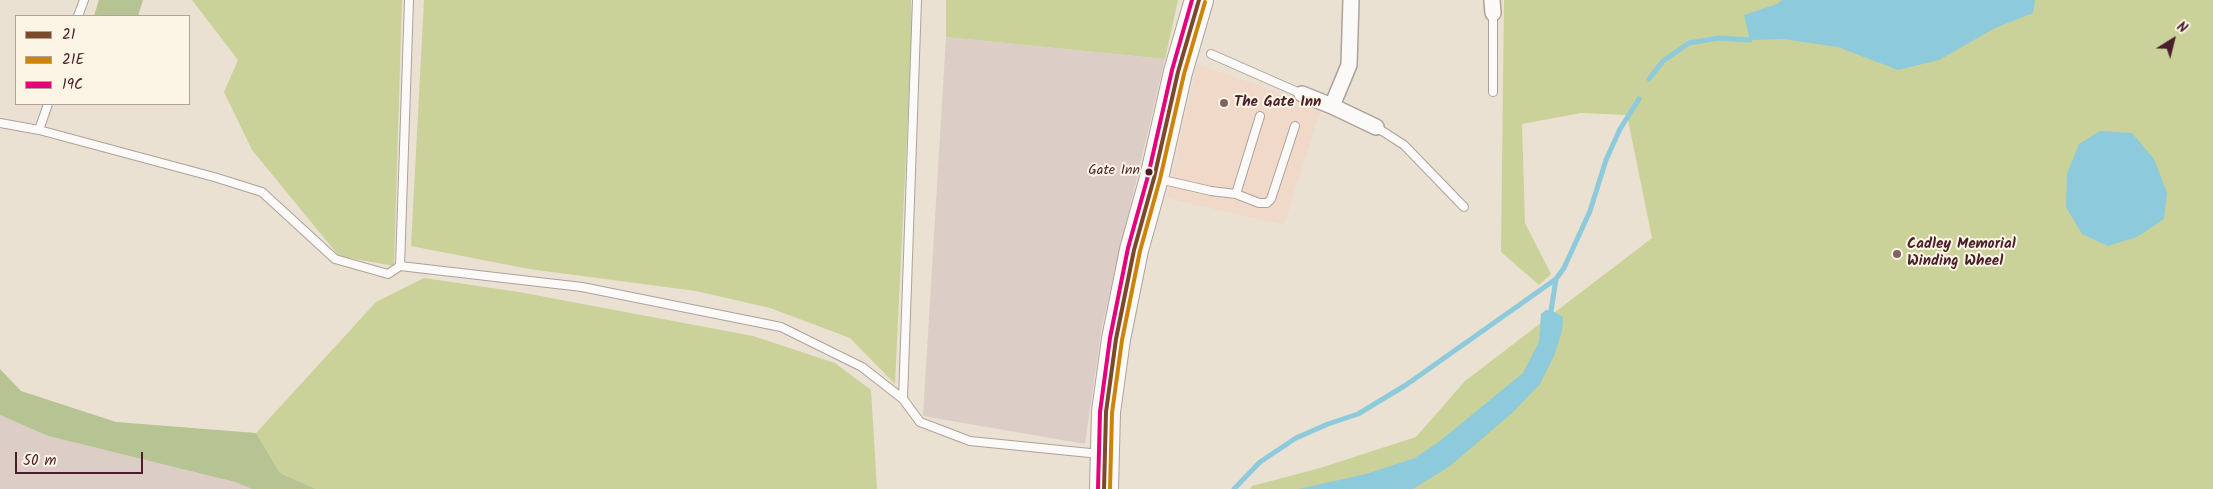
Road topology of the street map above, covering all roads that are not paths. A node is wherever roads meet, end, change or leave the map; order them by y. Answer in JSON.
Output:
{"nodes":[{"id":1,"x":84,"y":0,"type":"edge"},
{"id":2,"x":409,"y":0,"type":"edge"},
{"id":3,"x":917,"y":0,"type":"edge"},
{"id":4,"x":1199,"y":0,"type":"edge"},
{"id":5,"x":1351,"y":0,"type":"edge"},
{"id":6,"x":1493,"y":7,"type":"edge"},
{"id":7,"x":78,"y":15,"type":"edge"},
{"id":8,"x":1212,"y":54,"type":"dead end"},
{"id":9,"x":1493,"y":92,"type":"dead end"},
{"id":10,"x":1302,"y":94,"type":"joint"},
{"id":11,"x":48,"y":105,"type":"edge"},
{"id":12,"x":1332,"y":106,"type":"junction"},
{"id":13,"x":1260,"y":116,"type":"dead end"},
{"id":14,"x":0,"y":124,"type":"edge"},
{"id":15,"x":1295,"y":126,"type":"dead end"},
{"id":16,"x":1376,"y":127,"type":"joint"},
{"id":17,"x":38,"y":130,"type":"junction"},
{"id":18,"x":1154,"y":178,"type":"junction"},
{"id":19,"x":1236,"y":194,"type":"junction"},
{"id":20,"x":1464,"y":207,"type":"dead end"},
{"id":21,"x":400,"y":266,"type":"junction"},
{"id":22,"x":903,"y":399,"type":"junction"},
{"id":23,"x":1105,"y":454,"type":"junction"},
{"id":24,"x":1104,"y":489,"type":"edge"}],
"edges":[{"from":1,"to":7,"type":"lane"},
{"from":2,"to":21,"type":"lane"},
{"from":3,"to":22,"type":"lane"},
{"from":4,"to":18,"type":"highway"},
{"from":5,"to":12,"type":"street"},
{"from":6,"to":9,"type":"lane"},
{"from":8,"to":10,"type":"lane"},
{"from":10,"to":12,"type":"street"},
{"from":11,"to":17,"type":"lane"},
{"from":12,"to":16,"type":"street"},
{"from":13,"to":19,"type":"lane"},
{"from":14,"to":17,"type":"lane"},
{"from":15,"to":19,"type":"lane"},
{"from":16,"to":20,"type":"lane"},
{"from":17,"to":21,"type":"lane"},
{"from":18,"to":19,"type":"lane"},
{"from":18,"to":23,"type":"highway"},
{"from":21,"to":22,"type":"lane"},
{"from":22,"to":23,"type":"lane"},
{"from":23,"to":24,"type":"highway"}]}
